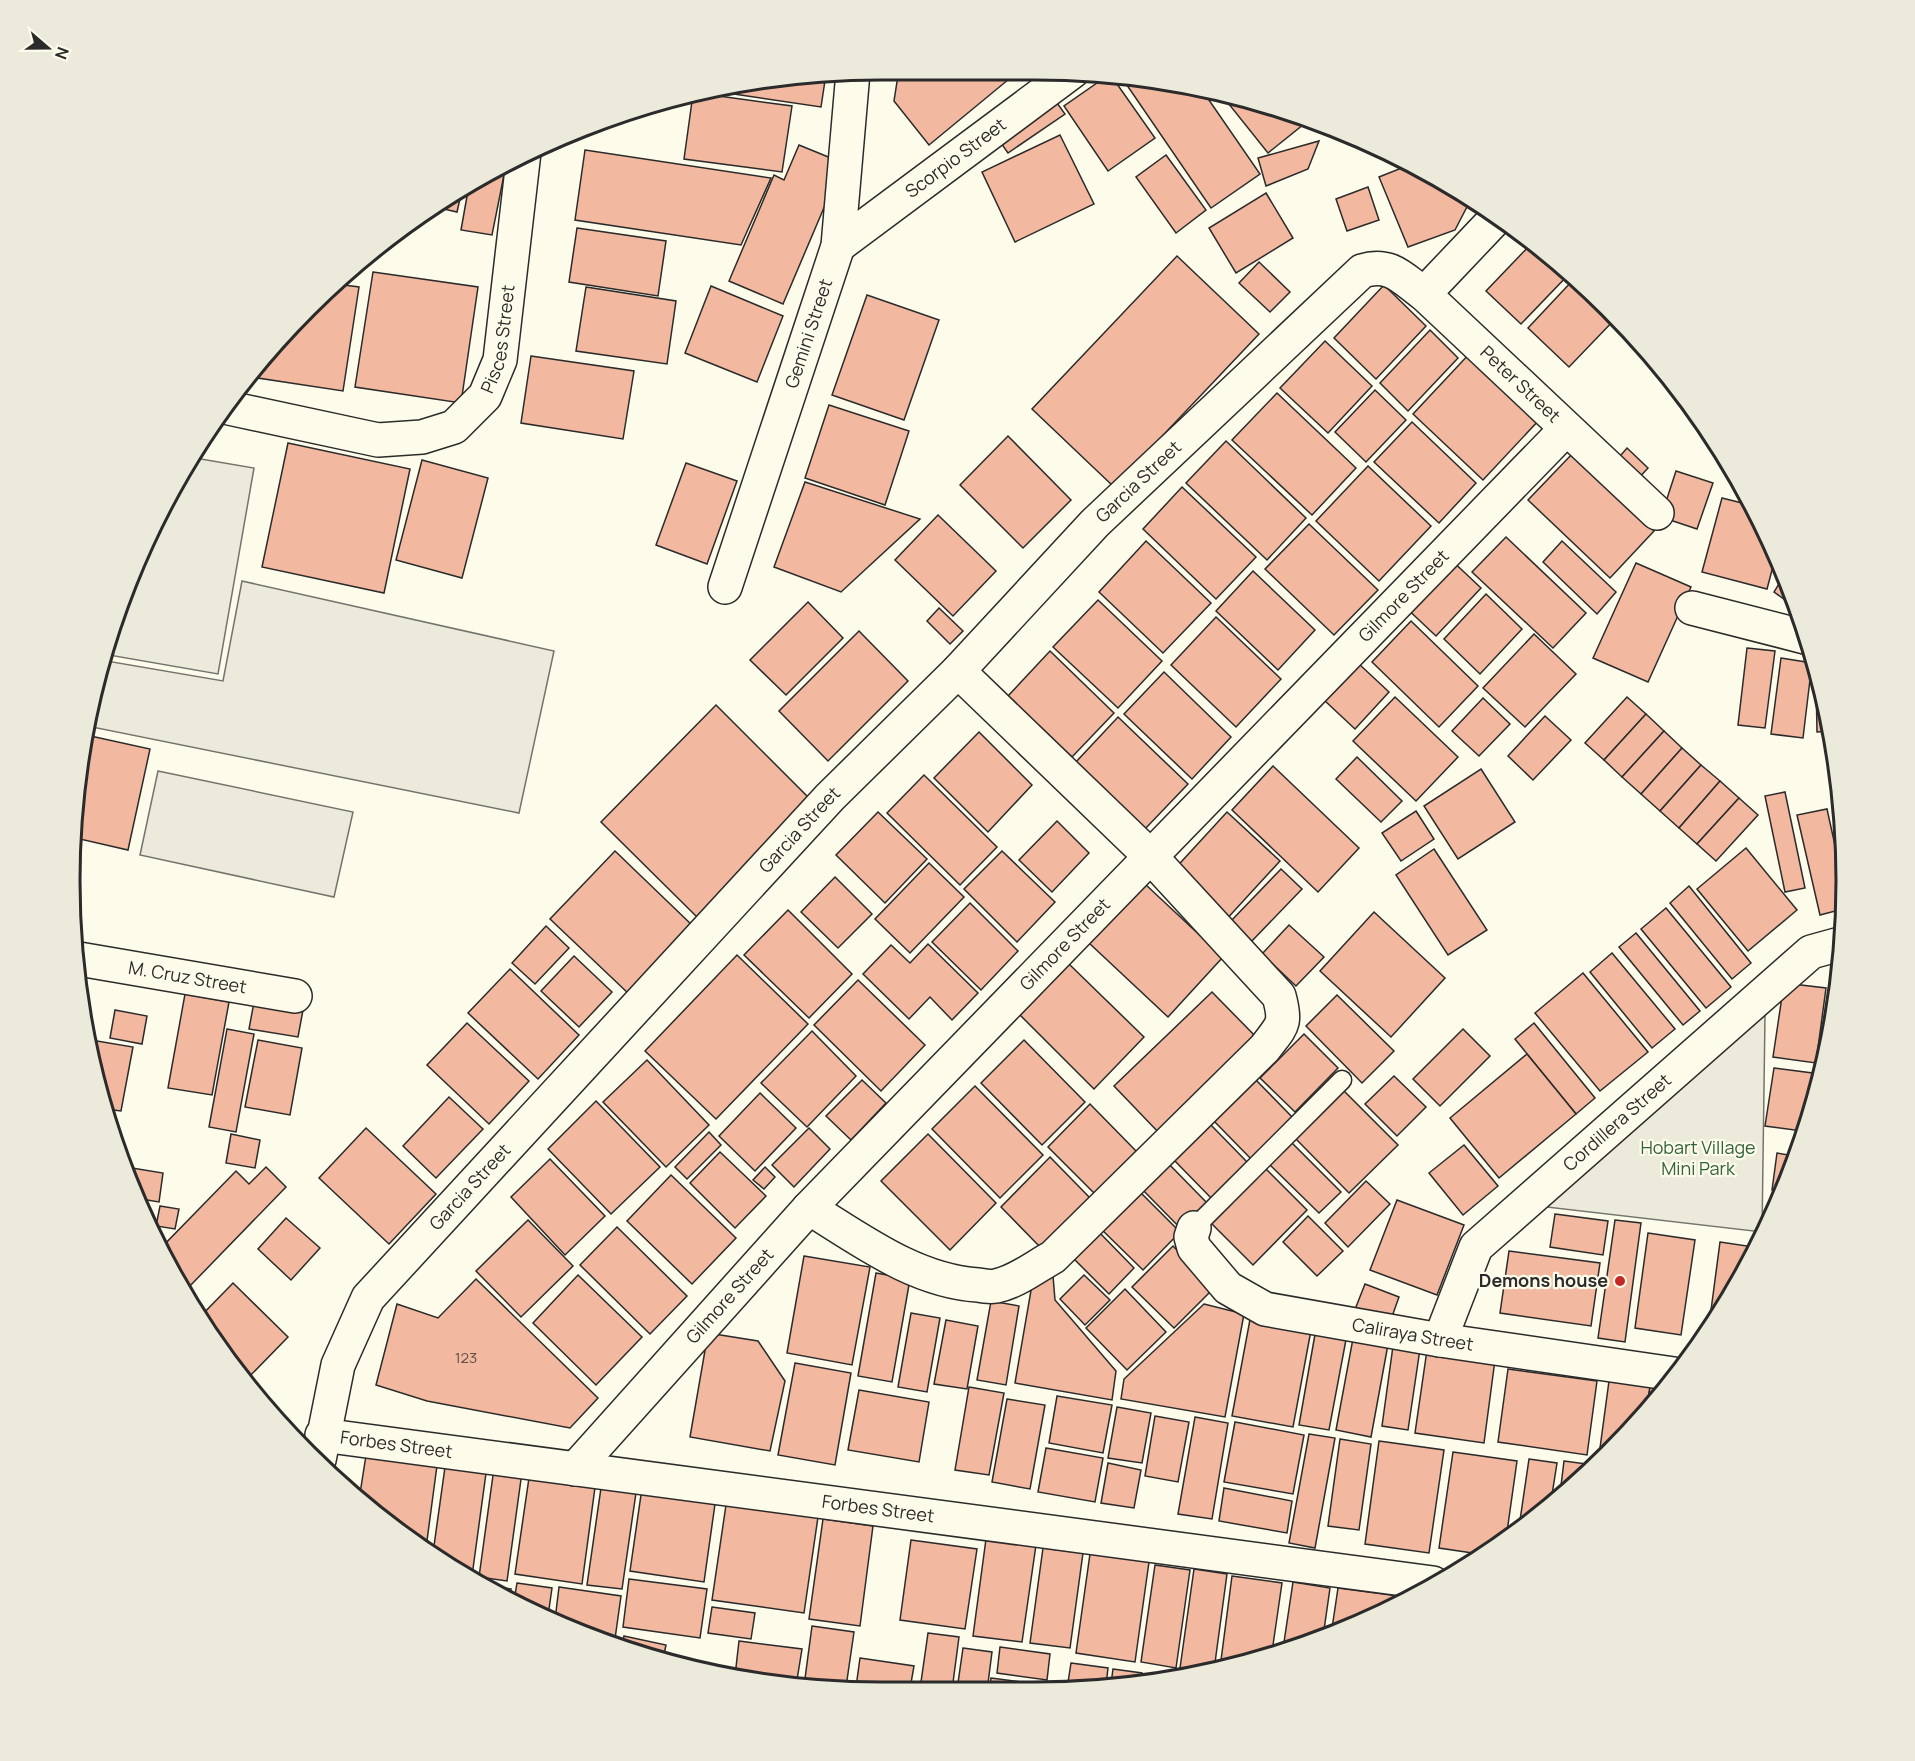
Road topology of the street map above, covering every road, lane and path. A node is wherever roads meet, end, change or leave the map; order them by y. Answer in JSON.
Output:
{"nodes":[{"id":1,"x":1059,"y":80,"type":"edge"},
{"id":2,"x":852,"y":81,"type":"edge"},
{"id":3,"x":523,"y":164,"type":"edge"},
{"id":4,"x":1492,"y":223,"type":"edge"},
{"id":5,"x":838,"y":246,"type":"junction"},
{"id":6,"x":1374,"y":267,"type":"joint"},
{"id":7,"x":1424,"y":294,"type":"junction"},
{"id":8,"x":233,"y":409,"type":"edge"},
{"id":9,"x":1566,"y":429,"type":"junction"},
{"id":10,"x":1657,"y":513,"type":"dead end"},
{"id":11,"x":725,"y":587,"type":"dead end"},
{"id":12,"x":1692,"y":609,"type":"dead end"},
{"id":13,"x":1797,"y":635,"type":"edge"},
{"id":14,"x":958,"y":671,"type":"junction"},
{"id":15,"x":1149,"y":856,"type":"junction"},
{"id":16,"x":1833,"y":946,"type":"edge"},
{"id":17,"x":84,"y":960,"type":"edge"},
{"id":18,"x":295,"y":996,"type":"dead end"},
{"id":19,"x":1342,"y":1080,"type":"dead end"},
{"id":20,"x":809,"y":1208,"type":"junction"},
{"id":21,"x":1194,"y":1228,"type":"joint"},
{"id":22,"x":1440,"y":1340,"type":"junction"},
{"id":23,"x":1666,"y":1373,"type":"edge"},
{"id":24,"x":320,"y":1448,"type":"edge"},
{"id":25,"x":575,"y":1469,"type":"junction"},
{"id":26,"x":1421,"y":1581,"type":"edge"}],
"edges":[{"from":1,"to":5,"type":"street","name":"Scorpio Street"},
{"from":2,"to":5,"type":"street","name":"Gemini Street"},
{"from":3,"to":8,"type":"street","name":"Pisces Street"},
{"from":4,"to":7,"type":"street"},
{"from":5,"to":11,"type":"street","name":"Gemini Street"},
{"from":6,"to":7,"type":"street","name":"Peter Street"},
{"from":6,"to":14,"type":"street","name":"Garcia Street"},
{"from":7,"to":9,"type":"street","name":"Peter Street"},
{"from":9,"to":10,"type":"street","name":"Peter Street"},
{"from":9,"to":15,"type":"street","name":"Gilmore Street"},
{"from":12,"to":13,"type":"street"},
{"from":14,"to":15,"type":"street"},
{"from":14,"to":24,"type":"street","name":"Garcia Street"},
{"from":15,"to":20,"type":"street","name":"Gilmore Street"},
{"from":15,"to":20,"type":"street"},
{"from":16,"to":22,"type":"street","name":"Cordillera Street"},
{"from":17,"to":18,"type":"street","name":"M. Cruz Street"},
{"from":19,"to":21,"type":"lane"},
{"from":20,"to":25,"type":"street","name":"Gilmore Street"},
{"from":21,"to":22,"type":"street","name":"Caliraya Street"},
{"from":22,"to":23,"type":"street","name":"Caliraya Street"},
{"from":24,"to":25,"type":"street","name":"Forbes Street"},
{"from":25,"to":26,"type":"street","name":"Forbes Street"}]}
